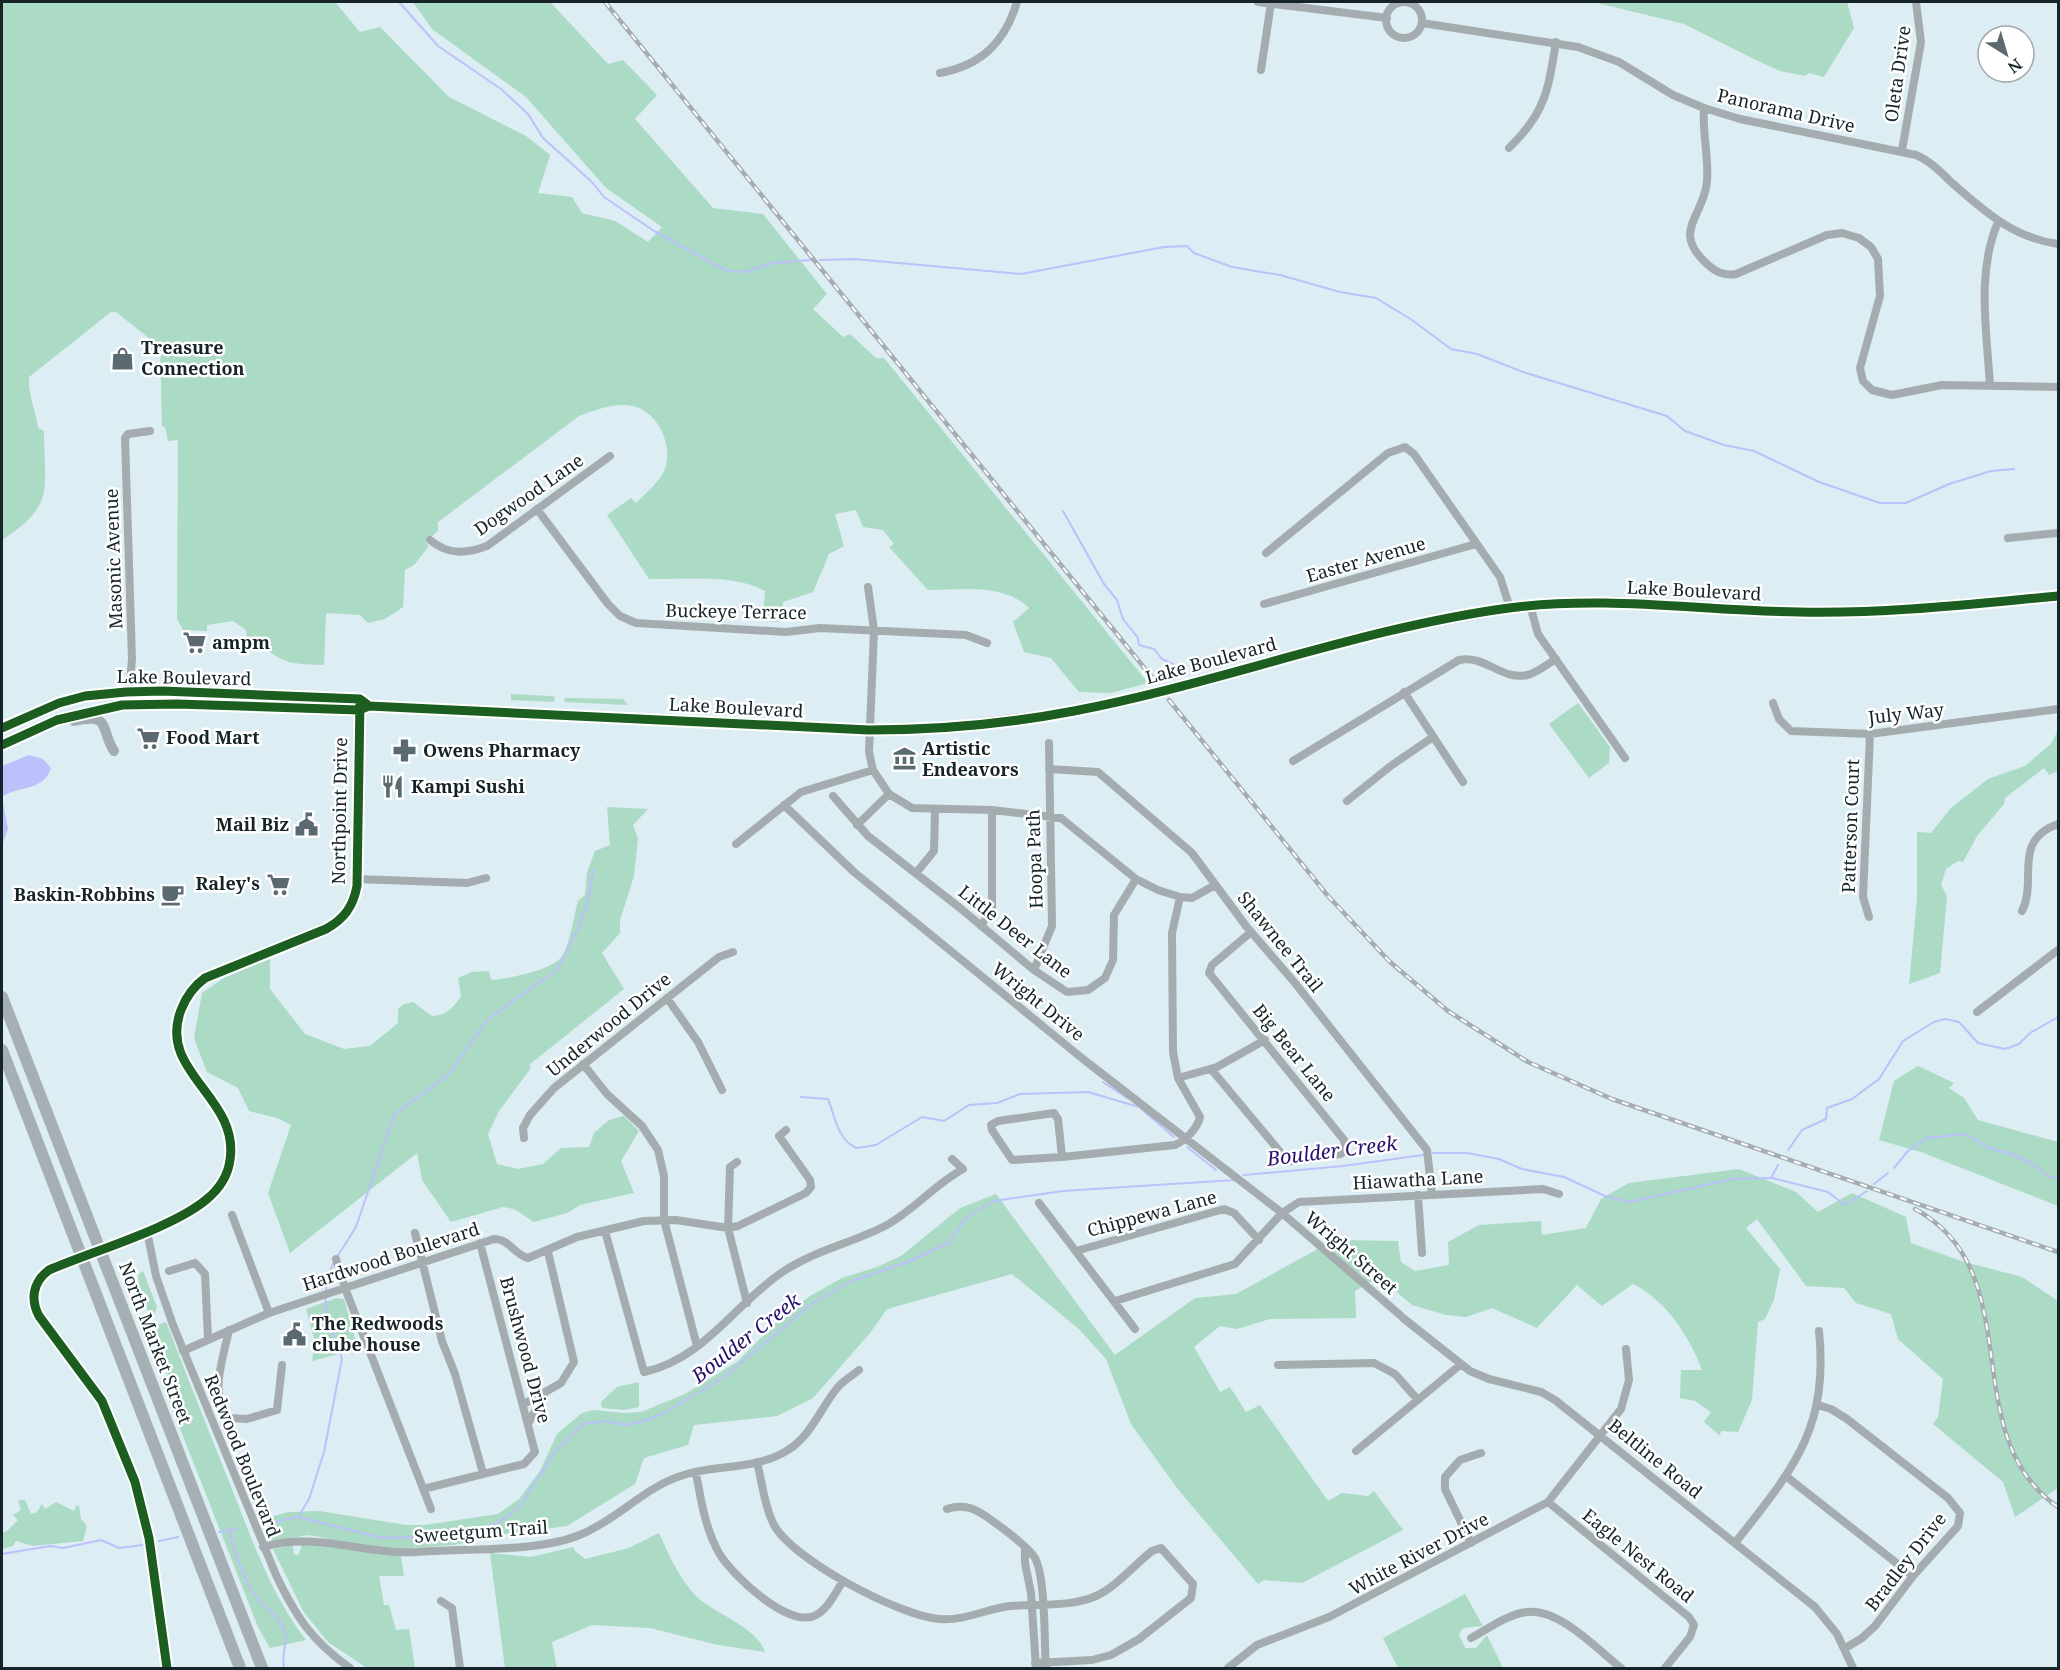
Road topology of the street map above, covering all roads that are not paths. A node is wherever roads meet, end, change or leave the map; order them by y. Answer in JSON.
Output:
{"nodes":[{"id":1,"x":1017,"y":2,"type":"edge"},
{"id":2,"x":1258,"y":2,"type":"edge"},
{"id":3,"x":1916,"y":2,"type":"edge"},
{"id":4,"x":1271,"y":3,"type":"junction"},
{"id":5,"x":1306,"y":4,"type":"edge"},
{"id":6,"x":1387,"y":18,"type":"junction"},
{"id":7,"x":1422,"y":22,"type":"junction"},
{"id":8,"x":1556,"y":42,"type":"junction"},
{"id":9,"x":1262,"y":70,"type":"dead end"},
{"id":10,"x":940,"y":73,"type":"dead end"},
{"id":11,"x":1704,"y":108,"type":"junction"},
{"id":12,"x":1509,"y":148,"type":"dead end"},
{"id":13,"x":1902,"y":150,"type":"junction"},
{"id":14,"x":1998,"y":222,"type":"junction"},
{"id":15,"x":2058,"y":244,"type":"edge"},
{"id":16,"x":1990,"y":386,"type":"junction"},
{"id":17,"x":2058,"y":387,"type":"edge"},
{"id":18,"x":150,"y":431,"type":"dead end"},
{"id":19,"x":610,"y":456,"type":"dead end"},
{"id":20,"x":537,"y":509,"type":"junction"},
{"id":21,"x":2058,"y":533,"type":"edge"},
{"id":22,"x":2008,"y":538,"type":"dead end"},
{"id":23,"x":430,"y":540,"type":"dead end"},
{"id":24,"x":1476,"y":544,"type":"junction"},
{"id":25,"x":1266,"y":553,"type":"dead end"},
{"id":26,"x":868,"y":587,"type":"dead end"},
{"id":27,"x":2058,"y":596,"type":"edge"},
{"id":28,"x":1264,"y":604,"type":"dead end"},
{"id":29,"x":1530,"y":605,"type":"junction"},
{"id":30,"x":1510,"y":608,"type":"junction"},
{"id":31,"x":874,"y":630,"type":"junction"},
{"id":32,"x":987,"y":644,"type":"dead end"},
{"id":33,"x":1556,"y":659,"type":"junction"},
{"id":34,"x":126,"y":692,"type":"junction"},
{"id":35,"x":1404,"y":692,"type":"junction"},
{"id":36,"x":219,"y":694,"type":"junction"},
{"id":37,"x":260,"y":696,"type":"junction"},
{"id":38,"x":310,"y":697,"type":"junction"},
{"id":39,"x":1773,"y":703,"type":"dead end"},
{"id":40,"x":177,"y":704,"type":"junction"},
{"id":41,"x":122,"y":705,"type":"junction"},
{"id":42,"x":363,"y":705,"type":"junction"},
{"id":43,"x":229,"y":706,"type":"junction"},
{"id":44,"x":266,"y":707,"type":"junction"},
{"id":45,"x":2058,"y":710,"type":"edge"},
{"id":46,"x":27,"y":715,"type":"junction"},
{"id":47,"x":41,"y":726,"type":"junction"},
{"id":48,"x":2,"y":728,"type":"edge"},
{"id":49,"x":869,"y":730,"type":"junction"},
{"id":50,"x":1870,"y":734,"type":"junction"},
{"id":51,"x":1434,"y":737,"type":"junction"},
{"id":52,"x":2,"y":739,"type":"edge"},
{"id":53,"x":1049,"y":743,"type":"dead end"},
{"id":54,"x":2,"y":745,"type":"edge"},
{"id":55,"x":114,"y":751,"type":"dead end"},
{"id":56,"x":1625,"y":758,"type":"dead end"},
{"id":57,"x":1293,"y":761,"type":"dead end"},
{"id":58,"x":1049,"y":769,"type":"junction"},
{"id":59,"x":873,"y":770,"type":"junction"},
{"id":60,"x":1463,"y":782,"type":"dead end"},
{"id":61,"x":889,"y":794,"type":"junction"},
{"id":62,"x":833,"y":796,"type":"dead end"},
{"id":63,"x":1347,"y":801,"type":"dead end"},
{"id":64,"x":784,"y":805,"type":"junction"},
{"id":65,"x":935,"y":810,"type":"junction"},
{"id":66,"x":992,"y":810,"type":"junction"},
{"id":67,"x":1049,"y":816,"type":"junction"},
{"id":68,"x":2058,"y":824,"type":"edge"},
{"id":69,"x":856,"y":825,"type":"junction"},
{"id":70,"x":736,"y":844,"type":"dead end"},
{"id":71,"x":916,"y":873,"type":"junction"},
{"id":72,"x":357,"y":879,"type":"junction"},
{"id":73,"x":483,"y":879,"type":"dead end"},
{"id":74,"x":1136,"y":879,"type":"junction"},
{"id":75,"x":1215,"y":885,"type":"junction"},
{"id":76,"x":1180,"y":897,"type":"junction"},
{"id":77,"x":2022,"y":911,"type":"dead end"},
{"id":78,"x":1869,"y":917,"type":"dead end"},
{"id":79,"x":981,"y":926,"type":"junction"},
{"id":80,"x":1251,"y":932,"type":"junction"},
{"id":81,"x":2058,"y":950,"type":"edge"},
{"id":82,"x":733,"y":952,"type":"dead end"},
{"id":83,"x":1034,"y":970,"type":"junction"},
{"id":84,"x":2,"y":997,"type":"edge"},
{"id":85,"x":667,"y":998,"type":"junction"},
{"id":86,"x":1977,"y":1012,"type":"dead end"},
{"id":87,"x":1265,"y":1040,"type":"junction"},
{"id":88,"x":2,"y":1050,"type":"edge"},
{"id":89,"x":583,"y":1065,"type":"junction"},
{"id":90,"x":1212,"y":1069,"type":"junction"},
{"id":91,"x":1178,"y":1078,"type":"junction"},
{"id":92,"x":722,"y":1089,"type":"dead end"},
{"id":93,"x":786,"y":1130,"type":"dead end"},
{"id":94,"x":1187,"y":1137,"type":"junction"},
{"id":95,"x":524,"y":1138,"type":"dead end"},
{"id":96,"x":1062,"y":1157,"type":"junction"},
{"id":97,"x":952,"y":1159,"type":"dead end"},
{"id":98,"x":737,"y":1162,"type":"dead end"},
{"id":99,"x":1432,"y":1194,"type":"junction"},
{"id":100,"x":1559,"y":1194,"type":"dead end"},
{"id":101,"x":1418,"y":1195,"type":"junction"},
{"id":102,"x":1039,"y":1203,"type":"dead end"},
{"id":103,"x":1282,"y":1213,"type":"junction"},
{"id":104,"x":232,"y":1215,"type":"dead end"},
{"id":105,"x":664,"y":1220,"type":"junction"},
{"id":106,"x":728,"y":1228,"type":"junction"},
{"id":107,"x":147,"y":1231,"type":"junction"},
{"id":108,"x":605,"y":1231,"type":"junction"},
{"id":109,"x":415,"y":1233,"type":"dead end"},
{"id":110,"x":1259,"y":1240,"type":"junction"},
{"id":111,"x":480,"y":1243,"type":"junction"},
{"id":112,"x":100,"y":1249,"type":"junction"},
{"id":113,"x":1076,"y":1251,"type":"junction"},
{"id":114,"x":548,"y":1252,"type":"junction"},
{"id":115,"x":1422,"y":1253,"type":"dead end"},
{"id":116,"x":81,"y":1258,"type":"junction"},
{"id":117,"x":336,"y":1259,"type":"dead end"},
{"id":118,"x":422,"y":1261,"type":"junction"},
{"id":119,"x":169,"y":1271,"type":"dead end"},
{"id":120,"x":345,"y":1288,"type":"junction"},
{"id":121,"x":1115,"y":1301,"type":"junction"},
{"id":122,"x":747,"y":1303,"type":"junction"},
{"id":123,"x":269,"y":1313,"type":"junction"},
{"id":124,"x":1402,"y":1316,"type":"joint"},
{"id":125,"x":1135,"y":1329,"type":"dead end"},
{"id":126,"x":229,"y":1330,"type":"junction"},
{"id":127,"x":1819,"y":1331,"type":"dead end"},
{"id":128,"x":208,"y":1339,"type":"junction"},
{"id":129,"x":698,"y":1346,"type":"junction"},
{"id":130,"x":1626,"y":1349,"type":"dead end"},
{"id":131,"x":183,"y":1351,"type":"junction"},
{"id":132,"x":282,"y":1365,"type":"dead end"},
{"id":133,"x":1278,"y":1365,"type":"dead end"},
{"id":134,"x":1460,"y":1365,"type":"junction"},
{"id":135,"x":859,"y":1370,"type":"dead end"},
{"id":136,"x":545,"y":1394,"type":"junction"},
{"id":137,"x":1418,"y":1400,"type":"junction"},
{"id":138,"x":524,"y":1404,"type":"junction"},
{"id":139,"x":1818,"y":1405,"type":"junction"},
{"id":140,"x":529,"y":1422,"type":"junction"},
{"id":141,"x":1602,"y":1436,"type":"junction"},
{"id":142,"x":1356,"y":1451,"type":"dead end"},
{"id":143,"x":1481,"y":1454,"type":"dead end"},
{"id":144,"x":757,"y":1462,"type":"junction"},
{"id":145,"x":483,"y":1473,"type":"junction"},
{"id":146,"x":696,"y":1473,"type":"junction"},
{"id":147,"x":1786,"y":1477,"type":"junction"},
{"id":148,"x":423,"y":1489,"type":"junction"},
{"id":149,"x":1548,"y":1502,"type":"junction"},
{"id":150,"x":431,"y":1509,"type":"dead end"},
{"id":151,"x":947,"y":1509,"type":"dead end"},
{"id":152,"x":1471,"y":1543,"type":"junction"},
{"id":153,"x":1735,"y":1543,"type":"junction"},
{"id":154,"x":263,"y":1547,"type":"junction"},
{"id":155,"x":1025,"y":1550,"type":"junction"},
{"id":156,"x":1913,"y":1576,"type":"junction"},
{"id":157,"x":843,"y":1581,"type":"junction"},
{"id":158,"x":441,"y":1601,"type":"dead end"},
{"id":159,"x":1042,"y":1603,"type":"junction"},
{"id":160,"x":1031,"y":1604,"type":"junction"},
{"id":161,"x":1471,"y":1638,"type":"dead end"},
{"id":162,"x":1844,"y":1649,"type":"junction"},
{"id":163,"x":1046,"y":1665,"type":"edge"},
{"id":164,"x":1035,"y":1666,"type":"edge"},
{"id":165,"x":166,"y":1668,"type":"edge"},
{"id":166,"x":240,"y":1668,"type":"edge"},
{"id":167,"x":262,"y":1668,"type":"edge"},
{"id":168,"x":350,"y":1668,"type":"edge"},
{"id":169,"x":460,"y":1668,"type":"edge"},
{"id":170,"x":1228,"y":1668,"type":"edge"},
{"id":171,"x":1621,"y":1668,"type":"edge"},
{"id":172,"x":1665,"y":1668,"type":"edge"},
{"id":173,"x":1853,"y":1668,"type":"edge"}],
"edges":[{"from":1,"to":10,"type":"street"},
{"from":2,"to":4,"type":"street"},
{"from":3,"to":13,"type":"street","name":"Oleta Drive"},
{"from":4,"to":5,"type":"street"},
{"from":4,"to":9,"type":"street"},
{"from":5,"to":6,"type":"street"},
{"from":6,"to":7,"type":"street"},
{"from":6,"to":7,"type":"street"},
{"from":7,"to":8,"type":"street","name":"Panorama Drive"},
{"from":8,"to":11,"type":"street","name":"Panorama Drive"},
{"from":8,"to":12,"type":"street"},
{"from":11,"to":13,"type":"street","name":"Panorama Drive"},
{"from":11,"to":16,"type":"street"},
{"from":13,"to":14,"type":"street","name":"Panorama Drive"},
{"from":14,"to":15,"type":"street","name":"Panorama Drive"},
{"from":14,"to":16,"type":"street"},
{"from":16,"to":17,"type":"street"},
{"from":18,"to":34,"type":"street","name":"Masonic Avenue"},
{"from":19,"to":20,"type":"street","name":"Dogwood Lane"},
{"from":20,"to":23,"type":"street","name":"Dogwood Lane"},
{"from":20,"to":31,"type":"street","name":"Buckeye Terrace"},
{"from":21,"to":22,"type":"street"},
{"from":24,"to":25,"type":"street"},
{"from":24,"to":28,"type":"street","name":"Easter Avenue"},
{"from":24,"to":30,"type":"street"},
{"from":26,"to":31,"type":"street"},
{"from":27,"to":29,"type":"main road","name":"Lake Boulevard"},
{"from":29,"to":30,"type":"main road","name":"Lake Boulevard"},
{"from":29,"to":33,"type":"street"},
{"from":30,"to":49,"type":"main road","name":"Lake Boulevard","bridge":true},
{"from":31,"to":32,"type":"street","name":"Buckeye Terrace"},
{"from":31,"to":49,"type":"street"},
{"from":33,"to":35,"type":"street"},
{"from":33,"to":56,"type":"street"},
{"from":34,"to":36,"type":"main road","name":"Lake Boulevard"},
{"from":34,"to":41,"type":"street","name":"Masonic Avenue"},
{"from":34,"to":46,"type":"main road","name":"Lake Boulevard"},
{"from":35,"to":51,"type":"street"},
{"from":35,"to":57,"type":"street"},
{"from":36,"to":37,"type":"main road","name":"Lake Boulevard"},
{"from":36,"to":40,"type":"main road"},
{"from":37,"to":38,"type":"main road","name":"Lake Boulevard"},
{"from":37,"to":43,"type":"main road"},
{"from":38,"to":42,"type":"main road","name":"Lake Boulevard"},
{"from":38,"to":44,"type":"main road"},
{"from":39,"to":50,"type":"street","name":"July Way"},
{"from":40,"to":41,"type":"main road","name":"Lake Boulevard"},
{"from":40,"to":43,"type":"main road","name":"Lake Boulevard"},
{"from":41,"to":47,"type":"main road","name":"Lake Boulevard"},
{"from":42,"to":44,"type":"main road","name":"Lake Boulevard"},
{"from":42,"to":49,"type":"main road","name":"Lake Boulevard"},
{"from":42,"to":72,"type":"main road","name":"Northpoint Drive"},
{"from":43,"to":44,"type":"main road","name":"Lake Boulevard"},
{"from":45,"to":50,"type":"street","name":"July Way"},
{"from":46,"to":48,"type":"main road","name":"Lake Boulevard"},
{"from":46,"to":52,"type":"main road"},
{"from":47,"to":54,"type":"main road","name":"Lake Boulevard"},
{"from":47,"to":55,"type":"main road"},
{"from":49,"to":59,"type":"street"},
{"from":50,"to":78,"type":"street","name":"Patterson Court"},
{"from":51,"to":60,"type":"street"},
{"from":51,"to":63,"type":"street"},
{"from":53,"to":58,"type":"street","name":"Hoopa Path"},
{"from":58,"to":67,"type":"street","name":"Hoopa Path"},
{"from":58,"to":75,"type":"street","name":"Shawnee Trail"},
{"from":59,"to":61,"type":"street"},
{"from":59,"to":64,"type":"street"},
{"from":61,"to":65,"type":"street"},
{"from":61,"to":69,"type":"street"},
{"from":62,"to":69,"type":"street","name":"Little Deer Lane"},
{"from":64,"to":70,"type":"street"},
{"from":64,"to":94,"type":"street","name":"Wright Drive"},
{"from":65,"to":66,"type":"street"},
{"from":65,"to":71,"type":"street"},
{"from":66,"to":67,"type":"street"},
{"from":66,"to":79,"type":"street"},
{"from":67,"to":74,"type":"street"},
{"from":67,"to":83,"type":"street","name":"Hoopa Path"},
{"from":68,"to":77,"type":"street"},
{"from":69,"to":71,"type":"street","name":"Little Deer Lane"},
{"from":71,"to":79,"type":"street","name":"Little Deer Lane"},
{"from":72,"to":73,"type":"street"},
{"from":72,"to":107,"type":"main road","name":"Northpoint Drive"},
{"from":74,"to":76,"type":"street"},
{"from":74,"to":83,"type":"street","name":"Little Deer Lane"},
{"from":75,"to":76,"type":"street"},
{"from":75,"to":80,"type":"street","name":"Shawnee Trail"},
{"from":76,"to":91,"type":"street"},
{"from":79,"to":83,"type":"street","name":"Little Deer Lane"},
{"from":80,"to":87,"type":"street","name":"Big Bear Lane"},
{"from":80,"to":99,"type":"street","name":"Shawnee Trail"},
{"from":81,"to":86,"type":"street"},
{"from":82,"to":85,"type":"street","name":"Underwood Drive"},
{"from":84,"to":112,"type":"main road","name":"North Market Street"},
{"from":85,"to":89,"type":"street","name":"Underwood Drive"},
{"from":85,"to":92,"type":"street"},
{"from":87,"to":90,"type":"street"},
{"from":87,"to":90,"type":"street","name":"Big Bear Lane"},
{"from":88,"to":116,"type":"main road"},
{"from":89,"to":95,"type":"street","name":"Underwood Drive"},
{"from":89,"to":105,"type":"street"},
{"from":90,"to":91,"type":"street"},
{"from":91,"to":94,"type":"street"},
{"from":93,"to":106,"type":"street","name":"Hardwood Boulevard"},
{"from":94,"to":96,"type":"street"},
{"from":94,"to":103,"type":"street","name":"Wright Drive"},
{"from":96,"to":96,"type":"street"},
{"from":97,"to":122,"type":"street"},
{"from":98,"to":106,"type":"street"},
{"from":99,"to":100,"type":"street","name":"Hiawatha Lane"},
{"from":99,"to":101,"type":"street","name":"Hiawatha Lane"},
{"from":101,"to":103,"type":"street","name":"Hiawatha Lane"},
{"from":101,"to":115,"type":"street"},
{"from":102,"to":113,"type":"street"},
{"from":103,"to":110,"type":"street"},
{"from":103,"to":124,"type":"street","name":"Wright Street"},
{"from":104,"to":123,"type":"street"},
{"from":105,"to":106,"type":"street","name":"Hardwood Boulevard"},
{"from":105,"to":108,"type":"street","name":"Hardwood Boulevard"},
{"from":105,"to":129,"type":"street"},
{"from":106,"to":122,"type":"street"},
{"from":107,"to":112,"type":"main road","name":"Northpoint Drive"},
{"from":107,"to":131,"type":"street","name":"Redwood Boulevard"},
{"from":108,"to":114,"type":"street","name":"Hardwood Boulevard"},
{"from":108,"to":129,"type":"street"},
{"from":109,"to":118,"type":"street"},
{"from":110,"to":113,"type":"street","name":"Chippewa Lane"},
{"from":110,"to":121,"type":"street"},
{"from":111,"to":114,"type":"street","name":"Hardwood Boulevard"},
{"from":111,"to":118,"type":"street","name":"Hardwood Boulevard"},
{"from":111,"to":138,"type":"street","name":"Brushwood Drive"},
{"from":112,"to":116,"type":"main road","name":"Northpoint Drive"},
{"from":112,"to":167,"type":"main road","name":"North Market Street"},
{"from":113,"to":121,"type":"street"},
{"from":114,"to":136,"type":"street"},
{"from":116,"to":165,"type":"main road","name":"Northpoint Drive"},
{"from":116,"to":166,"type":"main road"},
{"from":117,"to":120,"type":"street"},
{"from":118,"to":120,"type":"street","name":"Hardwood Boulevard"},
{"from":118,"to":145,"type":"street"},
{"from":119,"to":128,"type":"street"},
{"from":120,"to":123,"type":"street","name":"Hardwood Boulevard"},
{"from":120,"to":148,"type":"street"},
{"from":121,"to":125,"type":"street"},
{"from":122,"to":129,"type":"street"},
{"from":123,"to":126,"type":"street","name":"Hardwood Boulevard"},
{"from":124,"to":134,"type":"street","name":"Beltline Road"},
{"from":126,"to":128,"type":"street","name":"Hardwood Boulevard"},
{"from":126,"to":132,"type":"street"},
{"from":127,"to":139,"type":"street"},
{"from":128,"to":131,"type":"street","name":"Hardwood Boulevard"},
{"from":130,"to":141,"type":"street","name":"White River Drive"},
{"from":131,"to":154,"type":"street","name":"Redwood Boulevard"},
{"from":133,"to":137,"type":"street"},
{"from":134,"to":137,"type":"street"},
{"from":134,"to":141,"type":"street","name":"Beltline Road"},
{"from":135,"to":144,"type":"street","name":"Sweetgum Trail"},
{"from":136,"to":138,"type":"street"},
{"from":136,"to":140,"type":"street"},
{"from":137,"to":142,"type":"street"},
{"from":138,"to":140,"type":"street","name":"Brushwood Drive"},
{"from":139,"to":147,"type":"street"},
{"from":139,"to":156,"type":"street","name":"Bradley Drive"},
{"from":140,"to":145,"type":"street","name":"Brushwood Drive"},
{"from":141,"to":149,"type":"street","name":"White River Drive"},
{"from":141,"to":153,"type":"street","name":"Beltline Road"},
{"from":143,"to":152,"type":"street"},
{"from":144,"to":146,"type":"street","name":"Sweetgum Trail"},
{"from":144,"to":157,"type":"street"},
{"from":145,"to":148,"type":"street"},
{"from":146,"to":154,"type":"street","name":"Sweetgum Trail"},
{"from":146,"to":157,"type":"street"},
{"from":147,"to":153,"type":"street"},
{"from":147,"to":156,"type":"street"},
{"from":148,"to":150,"type":"street"},
{"from":149,"to":152,"type":"street","name":"White River Drive"},
{"from":149,"to":172,"type":"street","name":"Eagle Nest Road"},
{"from":151,"to":155,"type":"street"},
{"from":152,"to":170,"type":"street","name":"White River Drive"},
{"from":153,"to":162,"type":"street","name":"Beltline Road"},
{"from":154,"to":168,"type":"street","name":"Redwood Boulevard"},
{"from":155,"to":159,"type":"street"},
{"from":155,"to":160,"type":"street"},
{"from":156,"to":162,"type":"street","name":"Bradley Drive"},
{"from":157,"to":160,"type":"street"},
{"from":158,"to":169,"type":"street"},
{"from":159,"to":160,"type":"street"},
{"from":159,"to":163,"type":"street"},
{"from":159,"to":163,"type":"street"},
{"from":160,"to":164,"type":"street"},
{"from":161,"to":171,"type":"street"},
{"from":162,"to":173,"type":"street","name":"Beltline Road"},
{"from":163,"to":164,"type":"street"}]}
